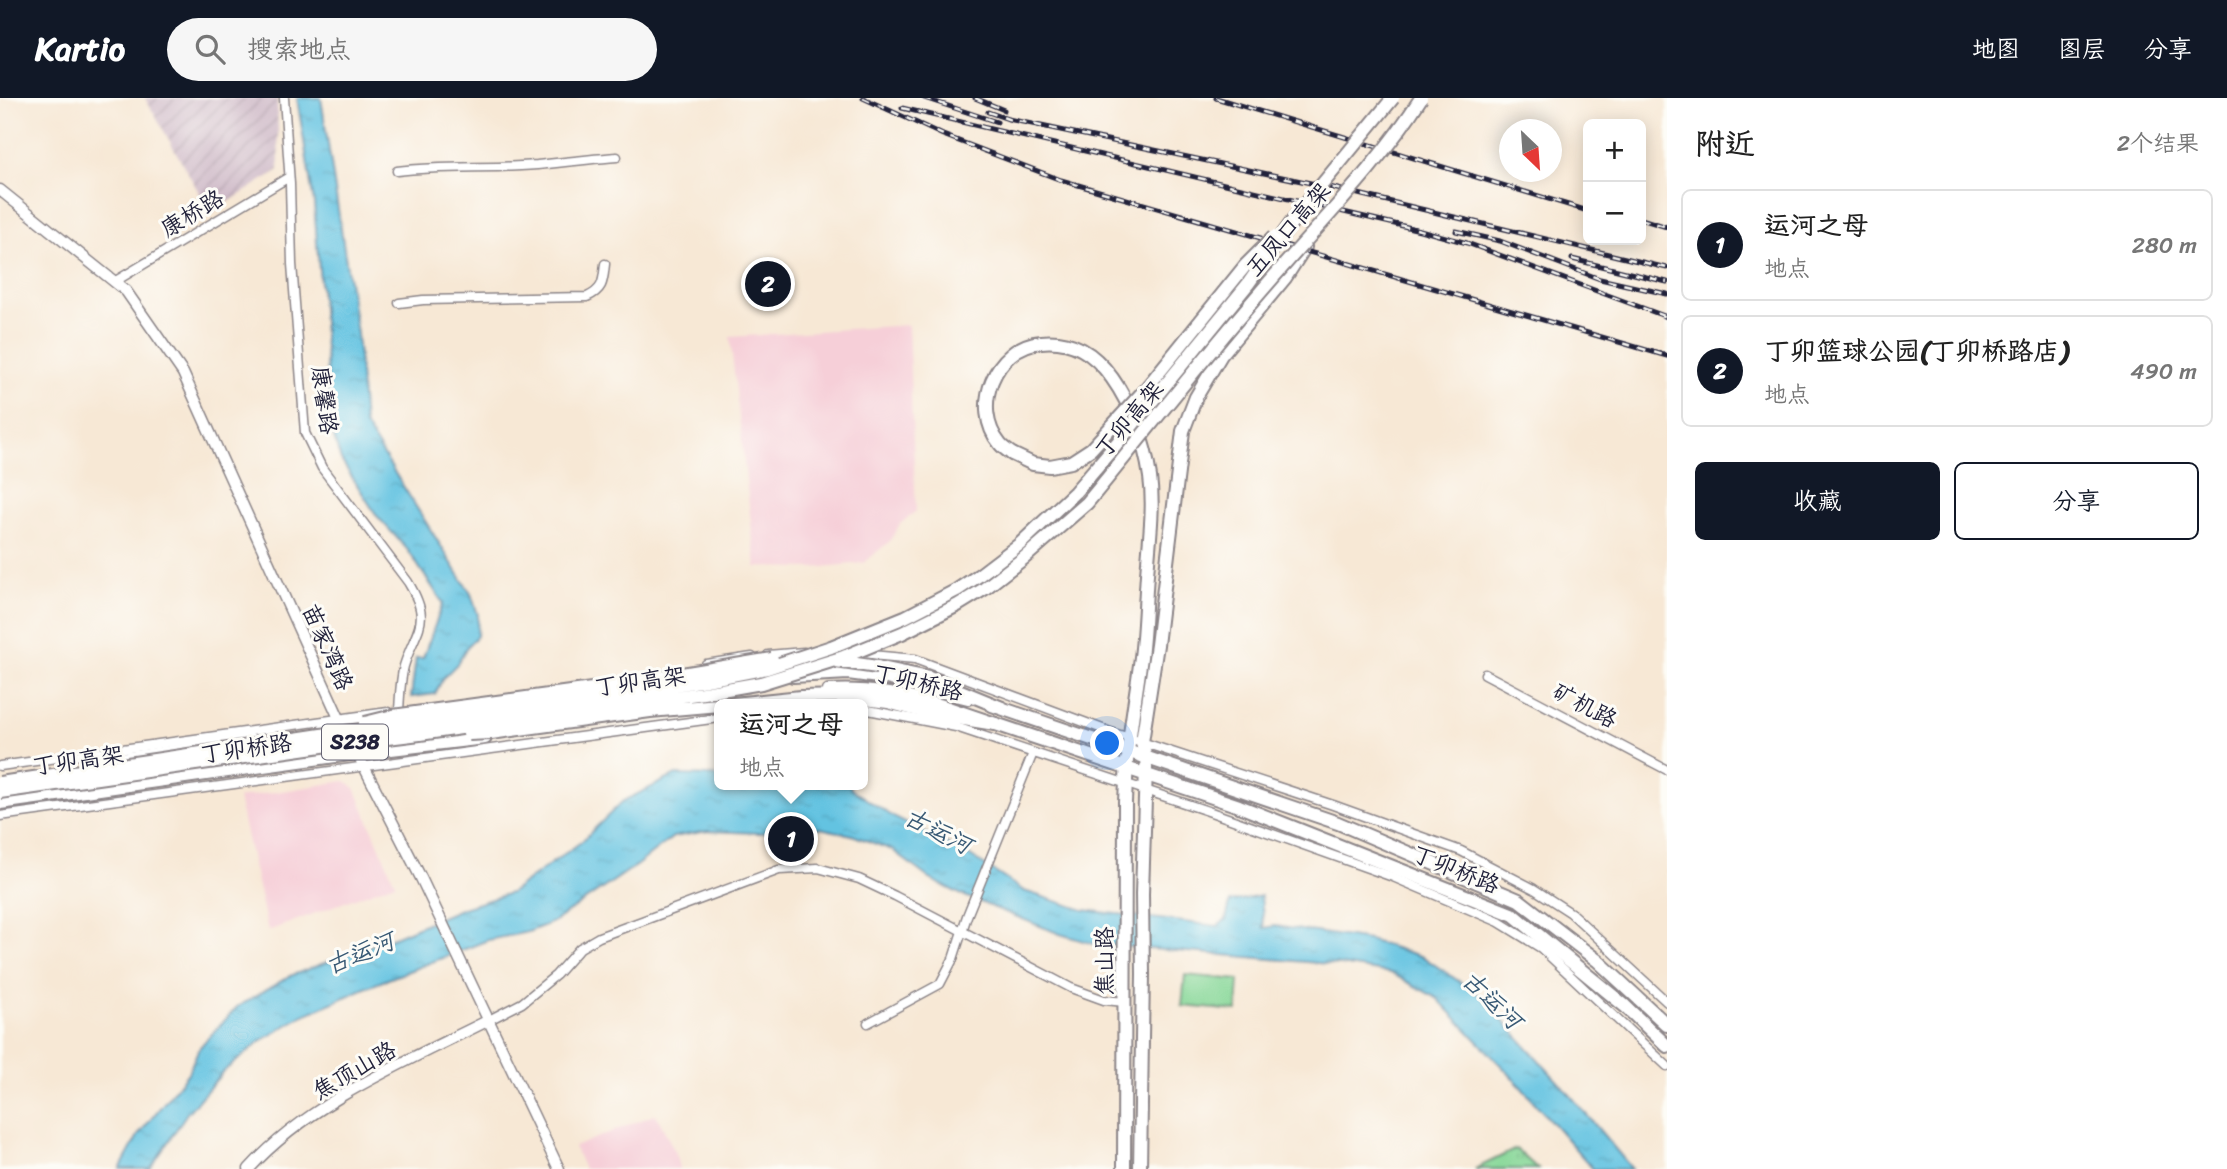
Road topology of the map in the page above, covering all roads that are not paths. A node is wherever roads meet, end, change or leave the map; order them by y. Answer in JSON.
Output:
{"nodes":[{"id":1,"x":284,"y":98,"type":"edge"},
{"id":2,"x":1391,"y":98,"type":"edge"},
{"id":3,"x":1421,"y":98,"type":"edge"},
{"id":4,"x":1426,"y":98,"type":"edge"},
{"id":5,"x":1405,"y":123,"type":"junction"},
{"id":6,"x":617,"y":157,"type":"dead end"},
{"id":7,"x":397,"y":171,"type":"dead end"},
{"id":8,"x":289,"y":177,"type":"junction"},
{"id":9,"x":0,"y":190,"type":"edge"},
{"id":10,"x":1297,"y":215,"type":"junction"},
{"id":11,"x":1318,"y":228,"type":"junction"},
{"id":12,"x":605,"y":264,"type":"dead end"},
{"id":13,"x":114,"y":282,"type":"junction"},
{"id":14,"x":399,"y":303,"type":"dead end"},
{"id":15,"x":1175,"y":374,"type":"joint"},
{"id":16,"x":1184,"y":385,"type":"joint"},
{"id":17,"x":1485,"y":674,"type":"dead end"},
{"id":18,"x":708,"y":686,"type":"junction"},
{"id":19,"x":752,"y":699,"type":"edge"},
{"id":20,"x":782,"y":699,"type":"edge"},
{"id":21,"x":866,"y":699,"type":"edge"},
{"id":22,"x":868,"y":699,"type":"edge"},
{"id":23,"x":714,"y":705,"type":"edge"},
{"id":24,"x":714,"y":705,"type":"edge"},
{"id":25,"x":1002,"y":708,"type":"junction"},
{"id":26,"x":868,"y":710,"type":"edge"},
{"id":27,"x":399,"y":711,"type":"junction"},
{"id":28,"x":714,"y":719,"type":"edge"},
{"id":29,"x":341,"y":722,"type":"junction"},
{"id":30,"x":995,"y":724,"type":"junction"},
{"id":31,"x":420,"y":734,"type":"junction"},
{"id":32,"x":321,"y":735,"type":"junction"},
{"id":33,"x":1130,"y":737,"type":"junction"},
{"id":34,"x":1142,"y":742,"type":"junction"},
{"id":35,"x":1128,"y":752,"type":"junction"},
{"id":36,"x":357,"y":753,"type":"junction"},
{"id":37,"x":1033,"y":753,"type":"junction"},
{"id":38,"x":1146,"y":758,"type":"junction"},
{"id":39,"x":0,"y":766,"type":"edge"},
{"id":40,"x":363,"y":766,"type":"junction"},
{"id":41,"x":1126,"y":768,"type":"junction"},
{"id":42,"x":1667,"y":770,"type":"edge"},
{"id":43,"x":1145,"y":773,"type":"junction"},
{"id":44,"x":0,"y":778,"type":"edge"},
{"id":45,"x":0,"y":783,"type":"edge"},
{"id":46,"x":1126,"y":783,"type":"junction"},
{"id":47,"x":1144,"y":790,"type":"junction"},
{"id":48,"x":0,"y":792,"type":"edge"},
{"id":49,"x":0,"y":803,"type":"edge"},
{"id":50,"x":0,"y":816,"type":"edge"},
{"id":51,"x":962,"y":931,"type":"junction"},
{"id":52,"x":1125,"y":1002,"type":"junction"},
{"id":53,"x":1667,"y":1002,"type":"edge"},
{"id":54,"x":489,"y":1020,"type":"junction"},
{"id":55,"x":868,"y":1023,"type":"dead end"},
{"id":56,"x":1667,"y":1025,"type":"edge"},
{"id":57,"x":1667,"y":1046,"type":"edge"},
{"id":58,"x":1667,"y":1066,"type":"edge"},
{"id":59,"x":249,"y":1169,"type":"edge"},
{"id":60,"x":559,"y":1169,"type":"edge"},
{"id":61,"x":1124,"y":1169,"type":"edge"},
{"id":62,"x":1140,"y":1169,"type":"edge"}],
"edges":[{"from":1,"to":8,"type":"street","name":"康馨路"},
{"from":2,"to":10,"type":"main road","name":"五凤口高架","bridge":true},
{"from":3,"to":5,"type":"main road","name":"五凤口高架","bridge":true},
{"from":4,"to":5,"type":"main road","bridge":true},
{"from":5,"to":11,"type":"main road","name":"五凤口高架","bridge":true},
{"from":6,"to":7,"type":"street"},
{"from":8,"to":13,"type":"street","name":"康桥路"},
{"from":8,"to":27,"type":"street","name":"康馨路"},
{"from":9,"to":13,"type":"street","name":"苗家湾路"},
{"from":10,"to":15,"type":"main road","name":"五凤口高架","bridge":true},
{"from":10,"to":33,"type":"main road","name":"焦山路","bridge":true},
{"from":11,"to":16,"type":"main road","name":"五凤口高架","bridge":true},
{"from":11,"to":34,"type":"main road","bridge":true},
{"from":12,"to":14,"type":"street"},
{"from":13,"to":29,"type":"street","name":"苗家湾路"},
{"from":15,"to":18,"type":"main road","name":"丁卯高架","bridge":true},
{"from":16,"to":18,"type":"main road","name":"丁卯高架","bridge":true},
{"from":17,"to":42,"type":"street","name":"矿机路"},
{"from":18,"to":31,"type":"main road","name":"丁卯高架","number":"S238","bridge":true},
{"from":18,"to":32,"type":"main road","name":"丁卯高架","number":"S238","bridge":true},
{"from":19,"to":30,"type":"main road","name":"丁卯桥路","number":"S238"},
{"from":20,"to":21,"type":"main road"},
{"from":22,"to":30,"type":"main road"},
{"from":23,"to":31,"type":"main road","bridge":true},
{"from":24,"to":36,"type":"main road","name":"丁卯桥路","number":"S238"},
{"from":25,"to":29,"type":"main road","name":"丁卯桥路","number":"S238"},
{"from":25,"to":32,"type":"main road","bridge":true},
{"from":25,"to":35,"type":"main road","name":"丁卯桥路","number":"S238"},
{"from":26,"to":37,"type":"street"},
{"from":27,"to":29,"type":"street"},
{"from":27,"to":33,"type":"street"},
{"from":28,"to":40,"type":"street"},
{"from":29,"to":36,"type":"street","name":"苗家湾路"},
{"from":29,"to":39,"type":"street"},
{"from":29,"to":44,"type":"main road","name":"丁卯桥路","number":"S238"},
{"from":30,"to":41,"type":"main road","name":"丁卯桥路","number":"S238"},
{"from":31,"to":48,"type":"main road","name":"丁卯高架","number":"S238","bridge":true},
{"from":32,"to":45,"type":"main road","name":"丁卯高架","number":"S238","bridge":true},
{"from":33,"to":34,"type":"street"},
{"from":33,"to":35,"type":"main road","name":"焦山路"},
{"from":34,"to":38,"type":"main road","name":"焦山路"},
{"from":34,"to":53,"type":"street"},
{"from":35,"to":38,"type":"main road","name":"丁卯桥路","number":"S238"},
{"from":35,"to":41,"type":"main road","name":"焦山路"},
{"from":36,"to":40,"type":"street","name":"苗家湾路"},
{"from":36,"to":49,"type":"main road","name":"丁卯桥路","number":"S238"},
{"from":37,"to":46,"type":"street"},
{"from":37,"to":51,"type":"street"},
{"from":38,"to":43,"type":"main road","name":"焦山路"},
{"from":38,"to":56,"type":"main road","name":"丁卯桥路","number":"S238"},
{"from":40,"to":50,"type":"street"},
{"from":40,"to":54,"type":"street","name":"苗家湾路"},
{"from":41,"to":43,"type":"main road","name":"丁卯桥路","number":"S238"},
{"from":41,"to":46,"type":"main road","name":"焦山路"},
{"from":43,"to":47,"type":"main road","name":"焦山路"},
{"from":43,"to":57,"type":"main road","name":"丁卯桥路","number":"S238"},
{"from":46,"to":47,"type":"street"},
{"from":46,"to":52,"type":"main road","name":"焦山路"},
{"from":47,"to":58,"type":"street"},
{"from":47,"to":62,"type":"main road","name":"焦山路"},
{"from":51,"to":52,"type":"street"},
{"from":51,"to":54,"type":"street"},
{"from":51,"to":55,"type":"street"},
{"from":52,"to":61,"type":"main road","name":"焦山路"},
{"from":54,"to":59,"type":"street","name":"焦顶山路"},
{"from":54,"to":60,"type":"street","name":"苗家湾路"}]}
